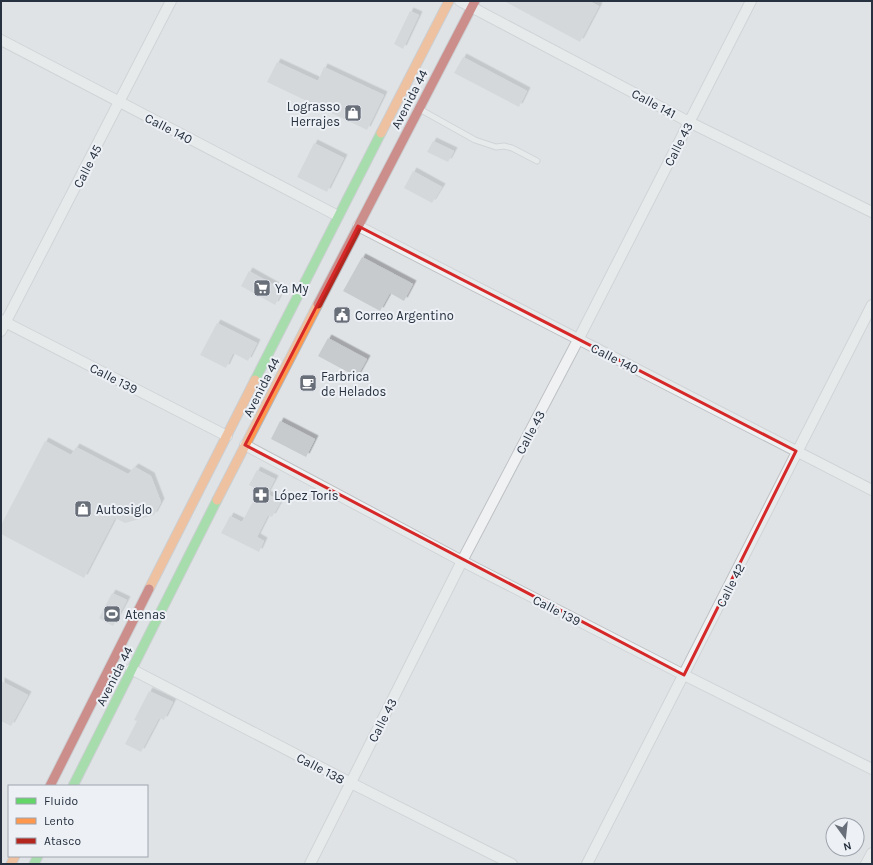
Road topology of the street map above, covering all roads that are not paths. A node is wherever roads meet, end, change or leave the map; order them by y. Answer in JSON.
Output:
{"nodes":[{"id":1,"x":171,"y":1,"type":"edge"},
{"id":2,"x":448,"y":1,"type":"edge"},
{"id":3,"x":460,"y":1,"type":"edge"},
{"id":4,"x":751,"y":1,"type":"edge"},
{"id":5,"x":473,"y":4,"type":"edge"},
{"id":6,"x":1,"y":40,"type":"edge"},
{"id":7,"x":120,"y":102,"type":"junction"},
{"id":8,"x":419,"y":109,"type":"junction"},
{"id":9,"x":689,"y":122,"type":"junction"},
{"id":10,"x":538,"y":161,"type":"dead end"},
{"id":11,"x":872,"y":212,"type":"edge"},
{"id":12,"x":338,"y":216,"type":"junction"},
{"id":13,"x":358,"y":226,"type":"junction"},
{"id":14,"x":872,"y":305,"type":"edge"},
{"id":15,"x":3,"y":324,"type":"edge"},
{"id":16,"x":578,"y":340,"type":"junction"},
{"id":17,"x":227,"y":436,"type":"junction"},
{"id":18,"x":246,"y":445,"type":"junction"},
{"id":19,"x":796,"y":451,"type":"junction"},
{"id":20,"x":872,"y":490,"type":"edge"},
{"id":21,"x":462,"y":561,"type":"junction"},
{"id":22,"x":131,"y":669,"type":"junction"},
{"id":23,"x":684,"y":675,"type":"junction"},
{"id":24,"x":872,"y":769,"type":"edge"},
{"id":25,"x":351,"y":783,"type":"junction"},
{"id":26,"x":51,"y":785,"type":"edge"},
{"id":27,"x":73,"y":785,"type":"edge"},
{"id":28,"x":872,"y":853,"type":"edge"},
{"id":29,"x":310,"y":864,"type":"edge"},
{"id":30,"x":512,"y":864,"type":"edge"},
{"id":31,"x":587,"y":864,"type":"edge"},
{"id":32,"x":866,"y":864,"type":"edge"}],
"edges":[{"from":1,"to":7,"type":"street","name":"Calle 45"},
{"from":2,"to":12,"type":"highway","name":"Avenida 44"},
{"from":3,"to":5,"type":"street","name":"Calle 141"},
{"from":4,"to":9,"type":"street","name":"Calle 43"},
{"from":5,"to":8,"type":"highway","name":"Avenida 44"},
{"from":5,"to":9,"type":"street","name":"Calle 141"},
{"from":6,"to":7,"type":"street","name":"Calle 140"},
{"from":7,"to":12,"type":"street","name":"Calle 140"},
{"from":7,"to":15,"type":"street","name":"Calle 45"},
{"from":8,"to":10,"type":"lane"},
{"from":8,"to":13,"type":"highway","name":"Avenida 44"},
{"from":9,"to":11,"type":"street","name":"Calle 141"},
{"from":9,"to":16,"type":"street","name":"Calle 43"},
{"from":12,"to":17,"type":"highway","name":"Avenida 44"},
{"from":13,"to":16,"type":"street","name":"Calle 140"},
{"from":13,"to":18,"type":"highway","name":"Avenida 44"},
{"from":14,"to":19,"type":"street","name":"Calle 42"},
{"from":15,"to":17,"type":"street","name":"Calle 139"},
{"from":16,"to":19,"type":"street","name":"Calle 140"},
{"from":16,"to":21,"type":"street","name":"Calle 43"},
{"from":17,"to":26,"type":"highway","name":"Avenida 44"},
{"from":18,"to":21,"type":"street","name":"Calle 139"},
{"from":18,"to":22,"type":"highway","name":"Avenida 44"},
{"from":19,"to":20,"type":"street","name":"Calle 140"},
{"from":19,"to":23,"type":"street","name":"Calle 42"},
{"from":21,"to":23,"type":"street","name":"Calle 139"},
{"from":21,"to":25,"type":"street","name":"Calle 43"},
{"from":22,"to":25,"type":"street","name":"Calle 138"},
{"from":22,"to":27,"type":"highway","name":"Avenida 44"},
{"from":23,"to":24,"type":"street","name":"Calle 139"},
{"from":23,"to":31,"type":"street","name":"Calle 42"},
{"from":25,"to":29,"type":"street","name":"Calle 43"},
{"from":25,"to":30,"type":"street","name":"Calle 138"},
{"from":28,"to":32,"type":"street"}]}
